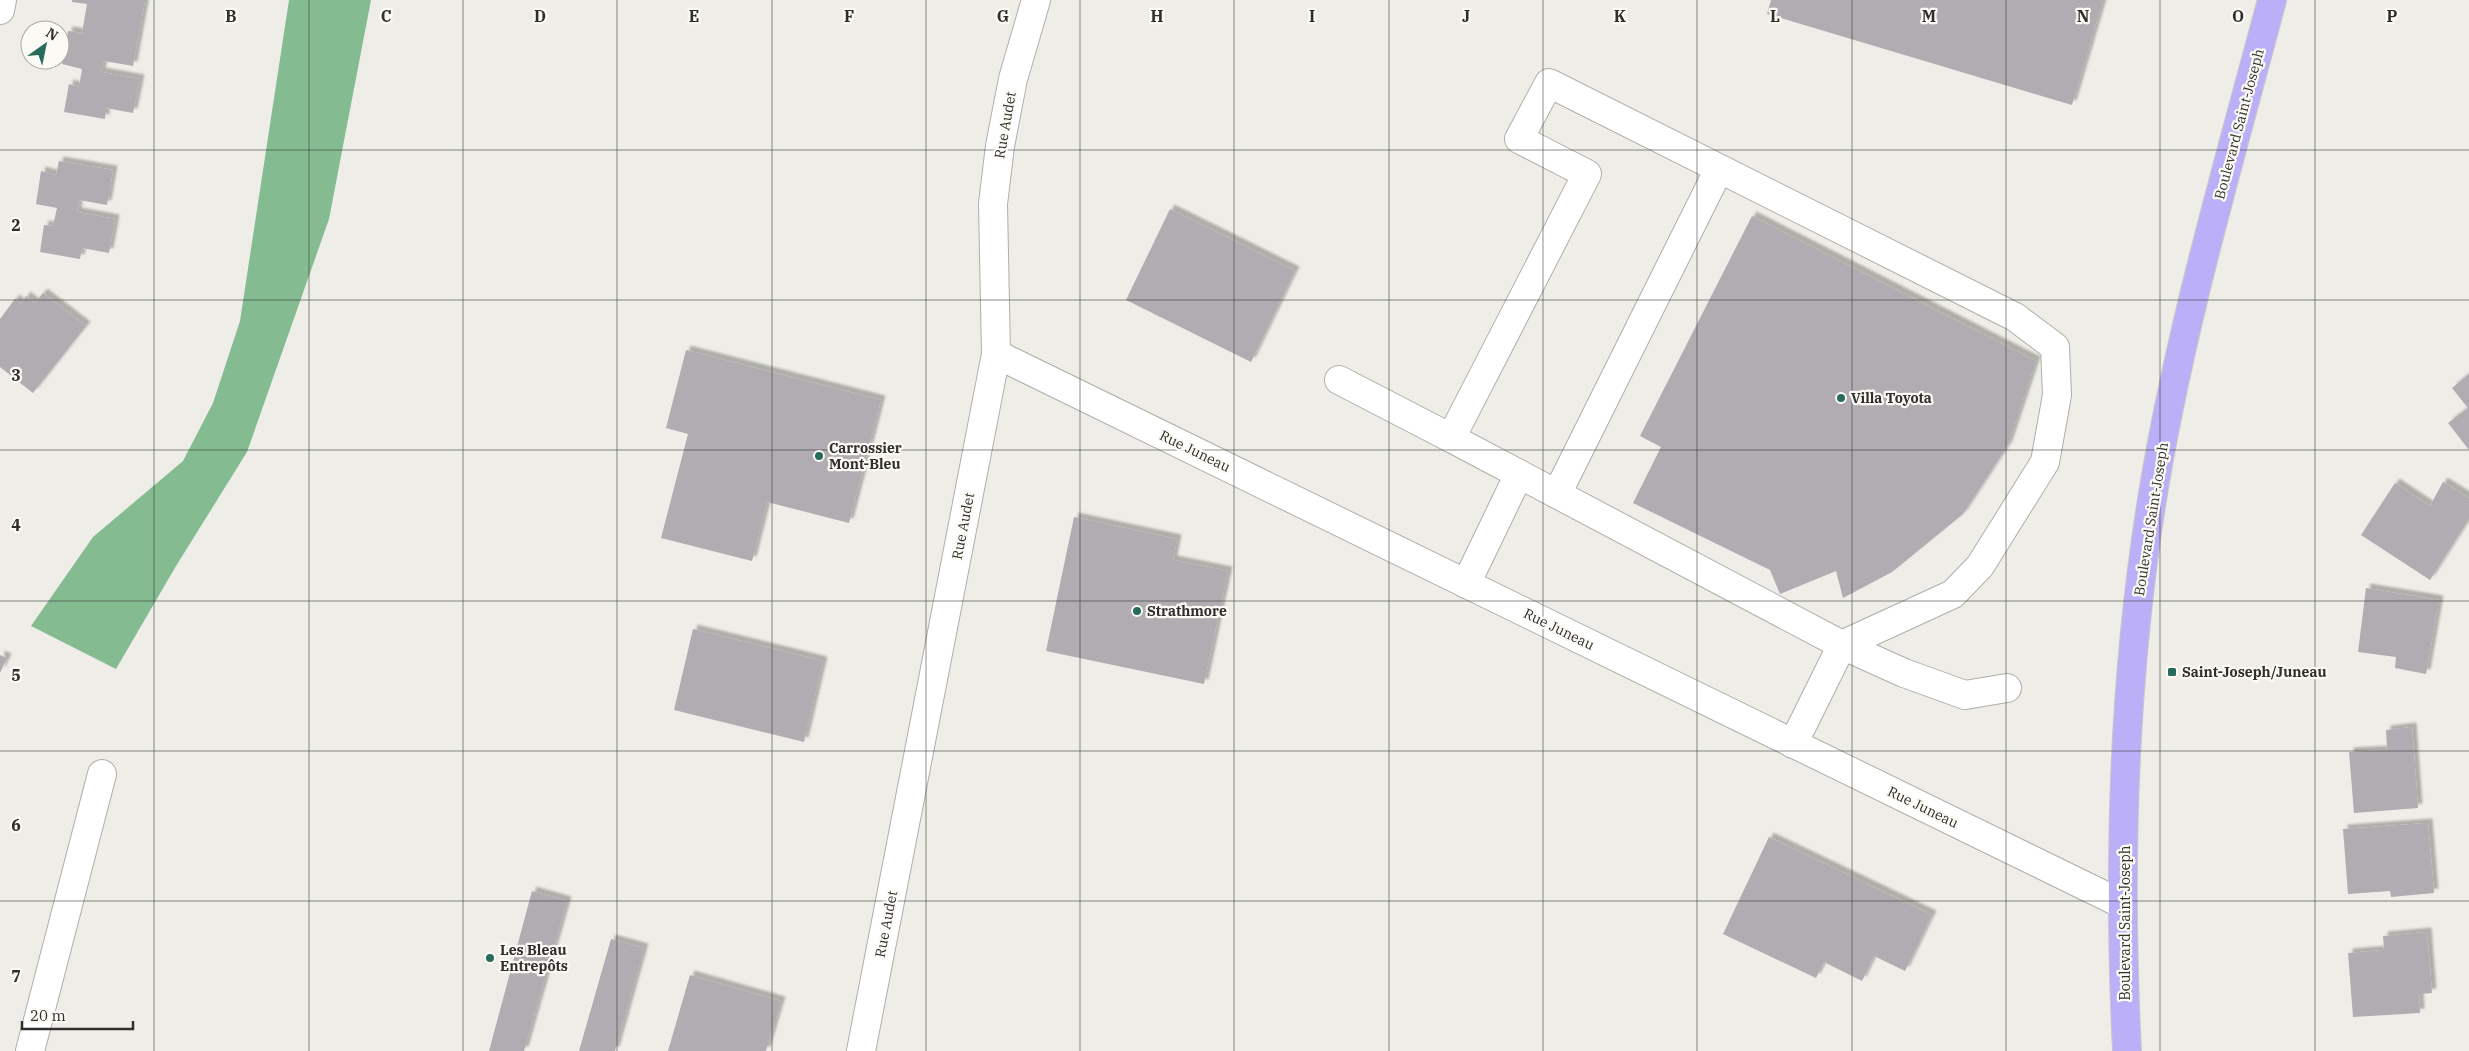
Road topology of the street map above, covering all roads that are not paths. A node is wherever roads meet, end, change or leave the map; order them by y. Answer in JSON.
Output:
{"nodes":[{"id":1,"x":2,"y":0,"type":"edge"},
{"id":2,"x":1036,"y":0,"type":"edge"},
{"id":3,"x":2272,"y":0,"type":"edge"},
{"id":4,"x":0,"y":10,"type":"edge"},
{"id":5,"x":1720,"y":168,"type":"junction"},
{"id":6,"x":996,"y":354,"type":"junction"},
{"id":7,"x":1339,"y":380,"type":"dead end"},
{"id":8,"x":1451,"y":438,"type":"junction"},
{"id":9,"x":1519,"y":474,"type":"junction"},
{"id":10,"x":1557,"y":494,"type":"junction"},
{"id":11,"x":1466,"y":584,"type":"junction"},
{"id":12,"x":1842,"y":645,"type":"junction"},
{"id":13,"x":2007,"y":688,"type":"dead end"},
{"id":14,"x":1793,"y":744,"type":"junction"},
{"id":15,"x":102,"y":774,"type":"dead end"},
{"id":16,"x":2122,"y":904,"type":"junction"},
{"id":17,"x":30,"y":1051,"type":"edge"},
{"id":18,"x":862,"y":1051,"type":"edge"},
{"id":19,"x":2128,"y":1051,"type":"edge"}],
"edges":[{"from":1,"to":4,"type":"street"},
{"from":2,"to":6,"type":"street","name":"Rue Audet"},
{"from":3,"to":16,"type":"main road","name":"Boulevard Saint-Joseph"},
{"from":5,"to":8,"type":"street"},
{"from":5,"to":10,"type":"street"},
{"from":5,"to":12,"type":"street"},
{"from":6,"to":11,"type":"street","name":"Rue Juneau"},
{"from":6,"to":18,"type":"street","name":"Rue Audet"},
{"from":7,"to":8,"type":"street"},
{"from":8,"to":9,"type":"street"},
{"from":9,"to":10,"type":"street"},
{"from":9,"to":11,"type":"street"},
{"from":10,"to":12,"type":"street"},
{"from":11,"to":14,"type":"street","name":"Rue Juneau"},
{"from":12,"to":13,"type":"street"},
{"from":12,"to":14,"type":"street"},
{"from":14,"to":16,"type":"street","name":"Rue Juneau"},
{"from":15,"to":17,"type":"street"},
{"from":16,"to":19,"type":"main road","name":"Boulevard Saint-Joseph"}]}
